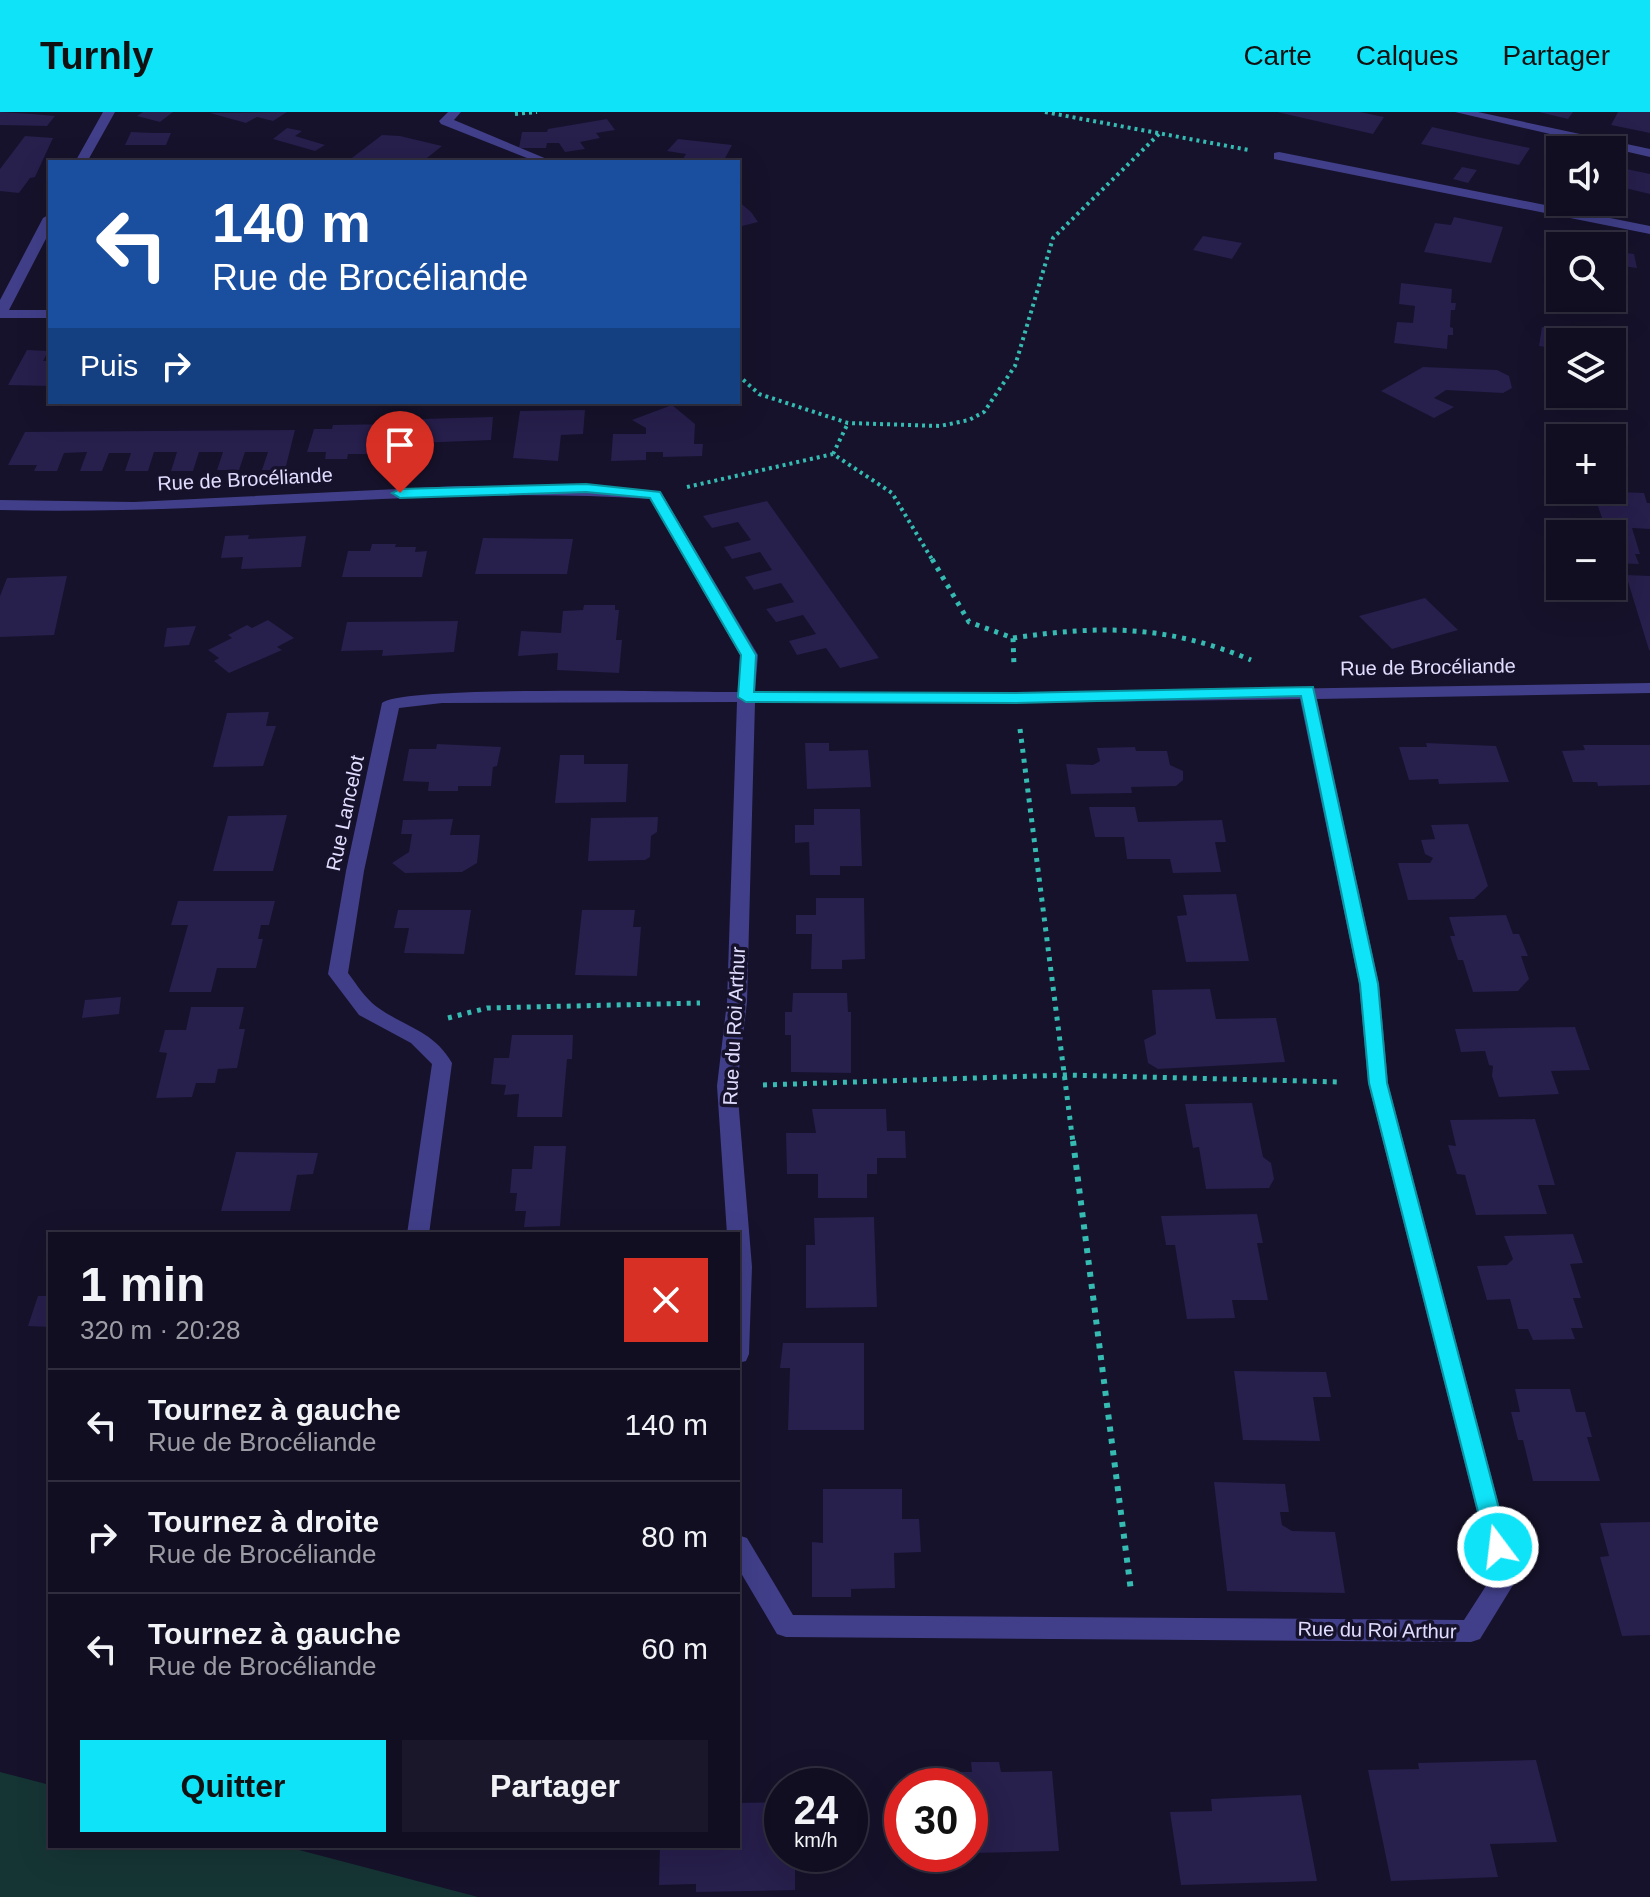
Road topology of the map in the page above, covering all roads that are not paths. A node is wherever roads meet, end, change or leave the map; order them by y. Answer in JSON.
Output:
{"nodes":[{"id":1,"x":109,"y":112,"type":"edge"},
{"id":2,"x":455,"y":112,"type":"edge"},
{"id":3,"x":1461,"y":112,"type":"edge"},
{"id":4,"x":1650,"y":153,"type":"edge"},
{"id":5,"x":1279,"y":156,"type":"road end"},
{"id":6,"x":82,"y":160,"type":"edge"},
{"id":7,"x":543,"y":160,"type":"edge"},
{"id":8,"x":48,"y":222,"type":"edge"},
{"id":9,"x":1650,"y":230,"type":"edge"},
{"id":10,"x":0,"y":314,"type":"edge"},
{"id":11,"x":48,"y":314,"type":"edge"},
{"id":12,"x":0,"y":505,"type":"edge"},
{"id":13,"x":1650,"y":688,"type":"edge"},
{"id":14,"x":1307,"y":691,"type":"junction"},
{"id":15,"x":746,"y":697,"type":"junction"},
{"id":16,"x":418,"y":1232,"type":"edge"},
{"id":17,"x":738,"y":1232,"type":"edge"},
{"id":18,"x":740,"y":1254,"type":"edge"},
{"id":19,"x":740,"y":1296,"type":"edge"},
{"id":20,"x":740,"y":1549,"type":"edge"}],
"edges":[{"from":1,"to":6,"type":"street"},
{"from":2,"to":7,"type":"street"},
{"from":3,"to":4,"type":"street"},
{"from":5,"to":9,"type":"street"},
{"from":8,"to":10,"type":"street"},
{"from":10,"to":11,"type":"street"},
{"from":12,"to":15,"type":"street","name":"Rue de Brocéliande"},
{"from":13,"to":14,"type":"street","name":"Rue de Brocéliande"},
{"from":14,"to":15,"type":"street","name":"Rue de Brocéliande"},
{"from":14,"to":20,"type":"street","name":"Rue du Roi Arthur"},
{"from":15,"to":16,"type":"street","name":"Rue Lancelot"},
{"from":15,"to":17,"type":"street","name":"Rue du Roi Arthur"},
{"from":18,"to":19,"type":"street","name":"Rue du Roi Arthur"}]}
